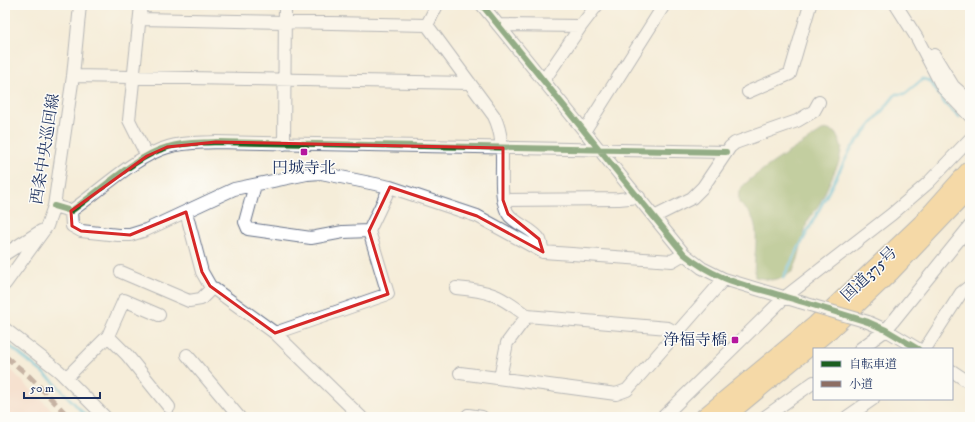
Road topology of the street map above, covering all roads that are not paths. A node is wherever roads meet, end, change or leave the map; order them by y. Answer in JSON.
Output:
{"nodes":[{"id":1,"x":80,"y":5,"type":"edge"},
{"id":2,"x":141,"y":5,"type":"edge"},
{"id":3,"x":285,"y":5,"type":"edge"},
{"id":4,"x":437,"y":5,"type":"edge"},
{"id":5,"x":482,"y":5,"type":"edge"},
{"id":6,"x":597,"y":5,"type":"edge"},
{"id":7,"x":664,"y":5,"type":"edge"},
{"id":8,"x":810,"y":5,"type":"edge"},
{"id":9,"x":896,"y":5,"type":"edge"},
{"id":10,"x":140,"y":19,"type":"junction"},
{"id":11,"x":285,"y":22,"type":"junction"},
{"id":12,"x":427,"y":25,"type":"junction"},
{"id":13,"x":498,"y":25,"type":"junction"},
{"id":14,"x":581,"y":26,"type":"junction"},
{"id":15,"x":912,"y":30,"type":"junction"},
{"id":16,"x":73,"y":76,"type":"junction"},
{"id":17,"x":134,"y":77,"type":"junction"},
{"id":18,"x":284,"y":80,"type":"junction"},
{"id":19,"x":544,"y":80,"type":"junction"},
{"id":20,"x":470,"y":83,"type":"junction"},
{"id":21,"x":748,"y":92,"type":"dead end"},
{"id":22,"x":970,"y":101,"type":"edge"},
{"id":23,"x":818,"y":102,"type":"dead end"},
{"id":24,"x":970,"y":116,"type":"edge"},
{"id":25,"x":585,"y":130,"type":"junction"},
{"id":26,"x":970,"y":139,"type":"edge"},
{"id":27,"x":284,"y":144,"type":"junction"},
{"id":28,"x":503,"y":148,"type":"junction"},
{"id":29,"x":600,"y":150,"type":"junction"},
{"id":30,"x":726,"y":152,"type":"junction"},
{"id":31,"x":147,"y":156,"type":"junction"},
{"id":32,"x":970,"y":169,"type":"edge"},
{"id":33,"x":255,"y":184,"type":"junction"},
{"id":34,"x":390,"y":187,"type":"junction"},
{"id":35,"x":970,"y":189,"type":"edge"},
{"id":36,"x":639,"y":197,"type":"junction"},
{"id":37,"x":504,"y":200,"type":"junction"},
{"id":38,"x":54,"y":206,"type":"junction"},
{"id":39,"x":71,"y":211,"type":"junction"},
{"id":40,"x":186,"y":212,"type":"junction"},
{"id":41,"x":654,"y":216,"type":"junction"},
{"id":42,"x":47,"y":226,"type":"junction"},
{"id":43,"x":970,"y":226,"type":"edge"},
{"id":44,"x":369,"y":232,"type":"junction"},
{"id":45,"x":543,"y":252,"type":"junction"},
{"id":46,"x":5,"y":254,"type":"edge"},
{"id":47,"x":684,"y":254,"type":"junction"},
{"id":48,"x":121,"y":272,"type":"dead end"},
{"id":49,"x":724,"y":279,"type":"junction"},
{"id":50,"x":5,"y":284,"type":"edge"},
{"id":51,"x":970,"y":286,"type":"edge"},
{"id":52,"x":212,"y":288,"type":"junction"},
{"id":53,"x":456,"y":288,"type":"dead end"},
{"id":54,"x":785,"y":297,"type":"junction"},
{"id":55,"x":158,"y":315,"type":"dead end"},
{"id":56,"x":527,"y":316,"type":"junction"},
{"id":57,"x":5,"y":329,"type":"edge"},
{"id":58,"x":886,"y":330,"type":"junction"},
{"id":59,"x":275,"y":333,"type":"junction"},
{"id":60,"x":677,"y":333,"type":"junction"},
{"id":61,"x":108,"y":336,"type":"junction"},
{"id":62,"x":861,"y":348,"type":"edge"},
{"id":63,"x":916,"y":348,"type":"edge"},
{"id":64,"x":926,"y":348,"type":"edge"},
{"id":65,"x":187,"y":355,"type":"dead end"},
{"id":66,"x":953,"y":372,"type":"edge"},
{"id":67,"x":460,"y":373,"type":"dead end"},
{"id":68,"x":66,"y":378,"type":"junction"},
{"id":69,"x":500,"y":378,"type":"junction"},
{"id":70,"x":813,"y":383,"type":"edge"},
{"id":71,"x":970,"y":383,"type":"edge"},
{"id":72,"x":872,"y":400,"type":"edge"},
{"id":73,"x":169,"y":408,"type":"dead end"},
{"id":74,"x":780,"y":412,"type":"edge"},
{"id":75,"x":468,"y":415,"type":"dead end"},
{"id":76,"x":105,"y":417,"type":"edge"},
{"id":77,"x":239,"y":417,"type":"edge"},
{"id":78,"x":361,"y":417,"type":"edge"},
{"id":79,"x":482,"y":417,"type":"edge"},
{"id":80,"x":663,"y":417,"type":"edge"},
{"id":81,"x":704,"y":417,"type":"edge"},
{"id":82,"x":725,"y":417,"type":"edge"},
{"id":83,"x":765,"y":417,"type":"edge"},
{"id":84,"x":847,"y":417,"type":"edge"}],
"edges":[{"from":1,"to":16,"type":"street","name":"西条中央巡回線"},
{"from":2,"to":10,"type":"street"},
{"from":3,"to":11,"type":"street"},
{"from":4,"to":12,"type":"street"},
{"from":5,"to":13,"type":"street"},
{"from":6,"to":14,"type":"street"},
{"from":7,"to":25,"type":"street"},
{"from":8,"to":21,"type":"street"},
{"from":9,"to":15,"type":"street"},
{"from":10,"to":11,"type":"street"},
{"from":10,"to":17,"type":"street"},
{"from":11,"to":12,"type":"street"},
{"from":11,"to":18,"type":"street"},
{"from":12,"to":20,"type":"street"},
{"from":13,"to":14,"type":"street"},
{"from":13,"to":19,"type":"street"},
{"from":14,"to":19,"type":"street"},
{"from":15,"to":22,"type":"street"},
{"from":15,"to":24,"type":"street"},
{"from":16,"to":17,"type":"street"},
{"from":16,"to":38,"type":"street","name":"西条中央巡回線"},
{"from":17,"to":18,"type":"street"},
{"from":17,"to":31,"type":"street"},
{"from":18,"to":20,"type":"street"},
{"from":18,"to":27,"type":"street"},
{"from":19,"to":25,"type":"street"},
{"from":20,"to":28,"type":"street"},
{"from":23,"to":30,"type":"street"},
{"from":25,"to":29,"type":"street"},
{"from":26,"to":54,"type":"street"},
{"from":27,"to":28,"type":"street"},
{"from":27,"to":31,"type":"street"},
{"from":28,"to":29,"type":"street"},
{"from":28,"to":37,"type":"street"},
{"from":29,"to":30,"type":"street"},
{"from":29,"to":36,"type":"street"},
{"from":30,"to":41,"type":"street"},
{"from":31,"to":39,"type":"street"},
{"from":32,"to":81,"type":"highway","name":"国道375号"},
{"from":33,"to":34,"type":"street"},
{"from":33,"to":40,"type":"street"},
{"from":33,"to":44,"type":"street"},
{"from":34,"to":44,"type":"street"},
{"from":34,"to":45,"type":"street"},
{"from":35,"to":82,"type":"highway","name":"国道375号"},
{"from":36,"to":37,"type":"street"},
{"from":36,"to":41,"type":"street"},
{"from":37,"to":45,"type":"street"},
{"from":38,"to":39,"type":"street"},
{"from":38,"to":42,"type":"street","name":"西条中央巡回線"},
{"from":39,"to":40,"type":"street"},
{"from":40,"to":52,"type":"street"},
{"from":41,"to":47,"type":"street"},
{"from":42,"to":46,"type":"street"},
{"from":42,"to":50,"type":"street","name":"西条中央巡回線"},
{"from":43,"to":58,"type":"street"},
{"from":44,"to":59,"type":"street"},
{"from":45,"to":47,"type":"street"},
{"from":47,"to":49,"type":"street"},
{"from":48,"to":52,"type":"street"},
{"from":49,"to":54,"type":"street"},
{"from":49,"to":60,"type":"street"},
{"from":51,"to":64,"type":"street"},
{"from":52,"to":59,"type":"street"},
{"from":53,"to":56,"type":"street"},
{"from":54,"to":58,"type":"street","bridge":true},
{"from":54,"to":80,"type":"street"},
{"from":55,"to":61,"type":"street"},
{"from":56,"to":60,"type":"street"},
{"from":56,"to":69,"type":"street"},
{"from":57,"to":68,"type":"street"},
{"from":58,"to":62,"type":"street"},
{"from":58,"to":63,"type":"street"},
{"from":59,"to":78,"type":"street"},
{"from":60,"to":69,"type":"street"},
{"from":61,"to":68,"type":"street"},
{"from":61,"to":73,"type":"street"},
{"from":65,"to":77,"type":"street"},
{"from":66,"to":71,"type":"street"},
{"from":67,"to":69,"type":"street"},
{"from":68,"to":76,"type":"street"},
{"from":70,"to":74,"type":"street"},
{"from":72,"to":84,"type":"street"},
{"from":74,"to":83,"type":"street"},
{"from":75,"to":79,"type":"street"}]}
